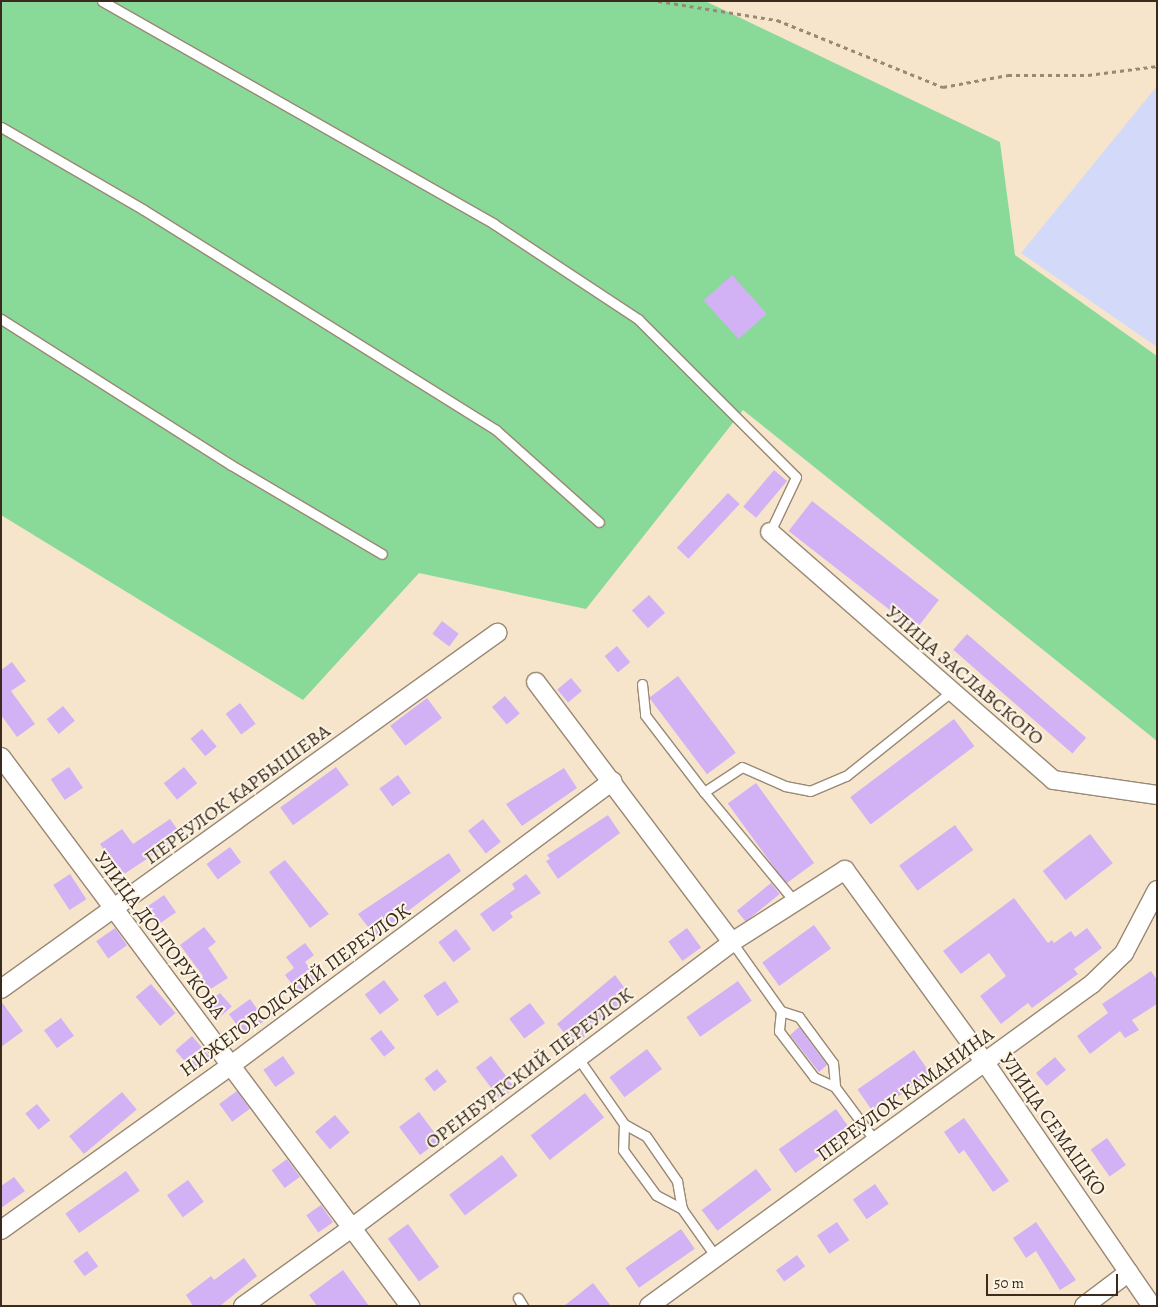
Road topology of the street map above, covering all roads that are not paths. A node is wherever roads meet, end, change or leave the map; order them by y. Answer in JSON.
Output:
{"nodes":[{"id":1,"x":102,"y":1,"type":"edge"},
{"id":2,"x":1,"y":127,"type":"edge"},
{"id":3,"x":1,"y":319,"type":"edge"},
{"id":4,"x":599,"y":522,"type":"dead end"},
{"id":5,"x":770,"y":532,"type":"joint"},
{"id":6,"x":382,"y":554,"type":"dead end"},
{"id":7,"x":497,"y":633,"type":"dead end"},
{"id":8,"x":536,"y":682,"type":"dead end"},
{"id":9,"x":642,"y":684,"type":"dead end"},
{"id":10,"x":952,"y":691,"type":"junction"},
{"id":11,"x":1,"y":757,"type":"edge"},
{"id":12,"x":612,"y":781,"type":"junction"},
{"id":13,"x":704,"y":792,"type":"junction"},
{"id":14,"x":1157,"y":795,"type":"edge"},
{"id":15,"x":845,"y":870,"type":"joint"},
{"id":16,"x":1157,"y":890,"type":"edge"},
{"id":17,"x":794,"y":902,"type":"junction"},
{"id":18,"x":114,"y":909,"type":"junction"},
{"id":19,"x":732,"y":942,"type":"junction"},
{"id":20,"x":1,"y":989,"type":"edge"},
{"id":21,"x":781,"y":1011,"type":"junction"},
{"id":22,"x":578,"y":1058,"type":"junction"},
{"id":23,"x":984,"y":1061,"type":"junction"},
{"id":24,"x":230,"y":1066,"type":"junction"},
{"id":25,"x":835,"y":1087,"type":"junction"},
{"id":26,"x":624,"y":1124,"type":"junction"},
{"id":27,"x":876,"y":1142,"type":"junction"},
{"id":28,"x":682,"y":1209,"type":"junction"},
{"id":29,"x":353,"y":1228,"type":"junction"},
{"id":30,"x":1,"y":1230,"type":"edge"},
{"id":31,"x":716,"y":1257,"type":"junction"},
{"id":32,"x":1129,"y":1272,"type":"junction"},
{"id":33,"x":244,"y":1306,"type":"edge"},
{"id":34,"x":410,"y":1306,"type":"edge"},
{"id":35,"x":649,"y":1306,"type":"edge"},
{"id":36,"x":1084,"y":1306,"type":"edge"},
{"id":37,"x":1152,"y":1306,"type":"edge"}],
"edges":[{"from":1,"to":5,"type":"lane"},
{"from":2,"to":4,"type":"lane"},
{"from":3,"to":6,"type":"lane"},
{"from":5,"to":10,"type":"street","name":"УЛИЦА ЗАСЛАВСКОГО"},
{"from":7,"to":18,"type":"street","name":"ПЕРЕУЛОК КАРБЫШЕВА"},
{"from":8,"to":12,"type":"street"},
{"from":9,"to":13,"type":"lane"},
{"from":10,"to":13,"type":"lane"},
{"from":10,"to":14,"type":"street","name":"УЛИЦА ЗАСЛАВСКОГО"},
{"from":11,"to":18,"type":"street","name":"УЛИЦА ДОЛГОРУКОВА"},
{"from":12,"to":19,"type":"street"},
{"from":12,"to":24,"type":"street","name":"НИЖЕГОРОДСКИЙ ПЕРЕУЛОК"},
{"from":13,"to":17,"type":"lane"},
{"from":15,"to":17,"type":"street","name":"ОРЕНБУРГСКИЙ ПЕРЕУЛОК"},
{"from":15,"to":23,"type":"street","name":"УЛИЦА СЕМАШКО"},
{"from":16,"to":23,"type":"street","name":"ПЕРЕУЛОК КАМАНИНА"},
{"from":17,"to":19,"type":"street","name":"ОРЕНБУРГСКИЙ ПЕРЕУЛОК"},
{"from":18,"to":20,"type":"street","name":"ПЕРЕУЛОК КАРБЫШЕВА"},
{"from":18,"to":24,"type":"street","name":"УЛИЦА ДОЛГОРУКОВА"},
{"from":19,"to":21,"type":"lane"},
{"from":19,"to":22,"type":"street","name":"ОРЕНБУРГСКИЙ ПЕРЕУЛОК"},
{"from":21,"to":25,"type":"lane"},
{"from":21,"to":25,"type":"lane"},
{"from":22,"to":26,"type":"lane"},
{"from":22,"to":29,"type":"street","name":"ОРЕНБУРГСКИЙ ПЕРЕУЛОК"},
{"from":23,"to":27,"type":"street","name":"ПЕРЕУЛОК КАМАНИНА"},
{"from":23,"to":32,"type":"street","name":"УЛИЦА СЕМАШКО"},
{"from":24,"to":29,"type":"street","name":"УЛИЦА ДОЛГОРУКОВА"},
{"from":24,"to":30,"type":"street","name":"НИЖЕГОРОДСКИЙ ПЕРЕУЛОК"},
{"from":25,"to":27,"type":"lane"},
{"from":26,"to":28,"type":"lane"},
{"from":26,"to":28,"type":"lane"},
{"from":27,"to":31,"type":"street","name":"ПЕРЕУЛОК КАМАНИНА"},
{"from":28,"to":31,"type":"lane"},
{"from":29,"to":33,"type":"street","name":"ОРЕНБУРГСКИЙ ПЕРЕУЛОК"},
{"from":29,"to":34,"type":"street","name":"УЛИЦА ДОЛГОРУКОВА"},
{"from":31,"to":35,"type":"street","name":"ПЕРЕУЛОК КАМАНИНА"},
{"from":32,"to":36,"type":"street"},
{"from":32,"to":37,"type":"street","name":"УЛИЦА СЕМАШКО"}]}
